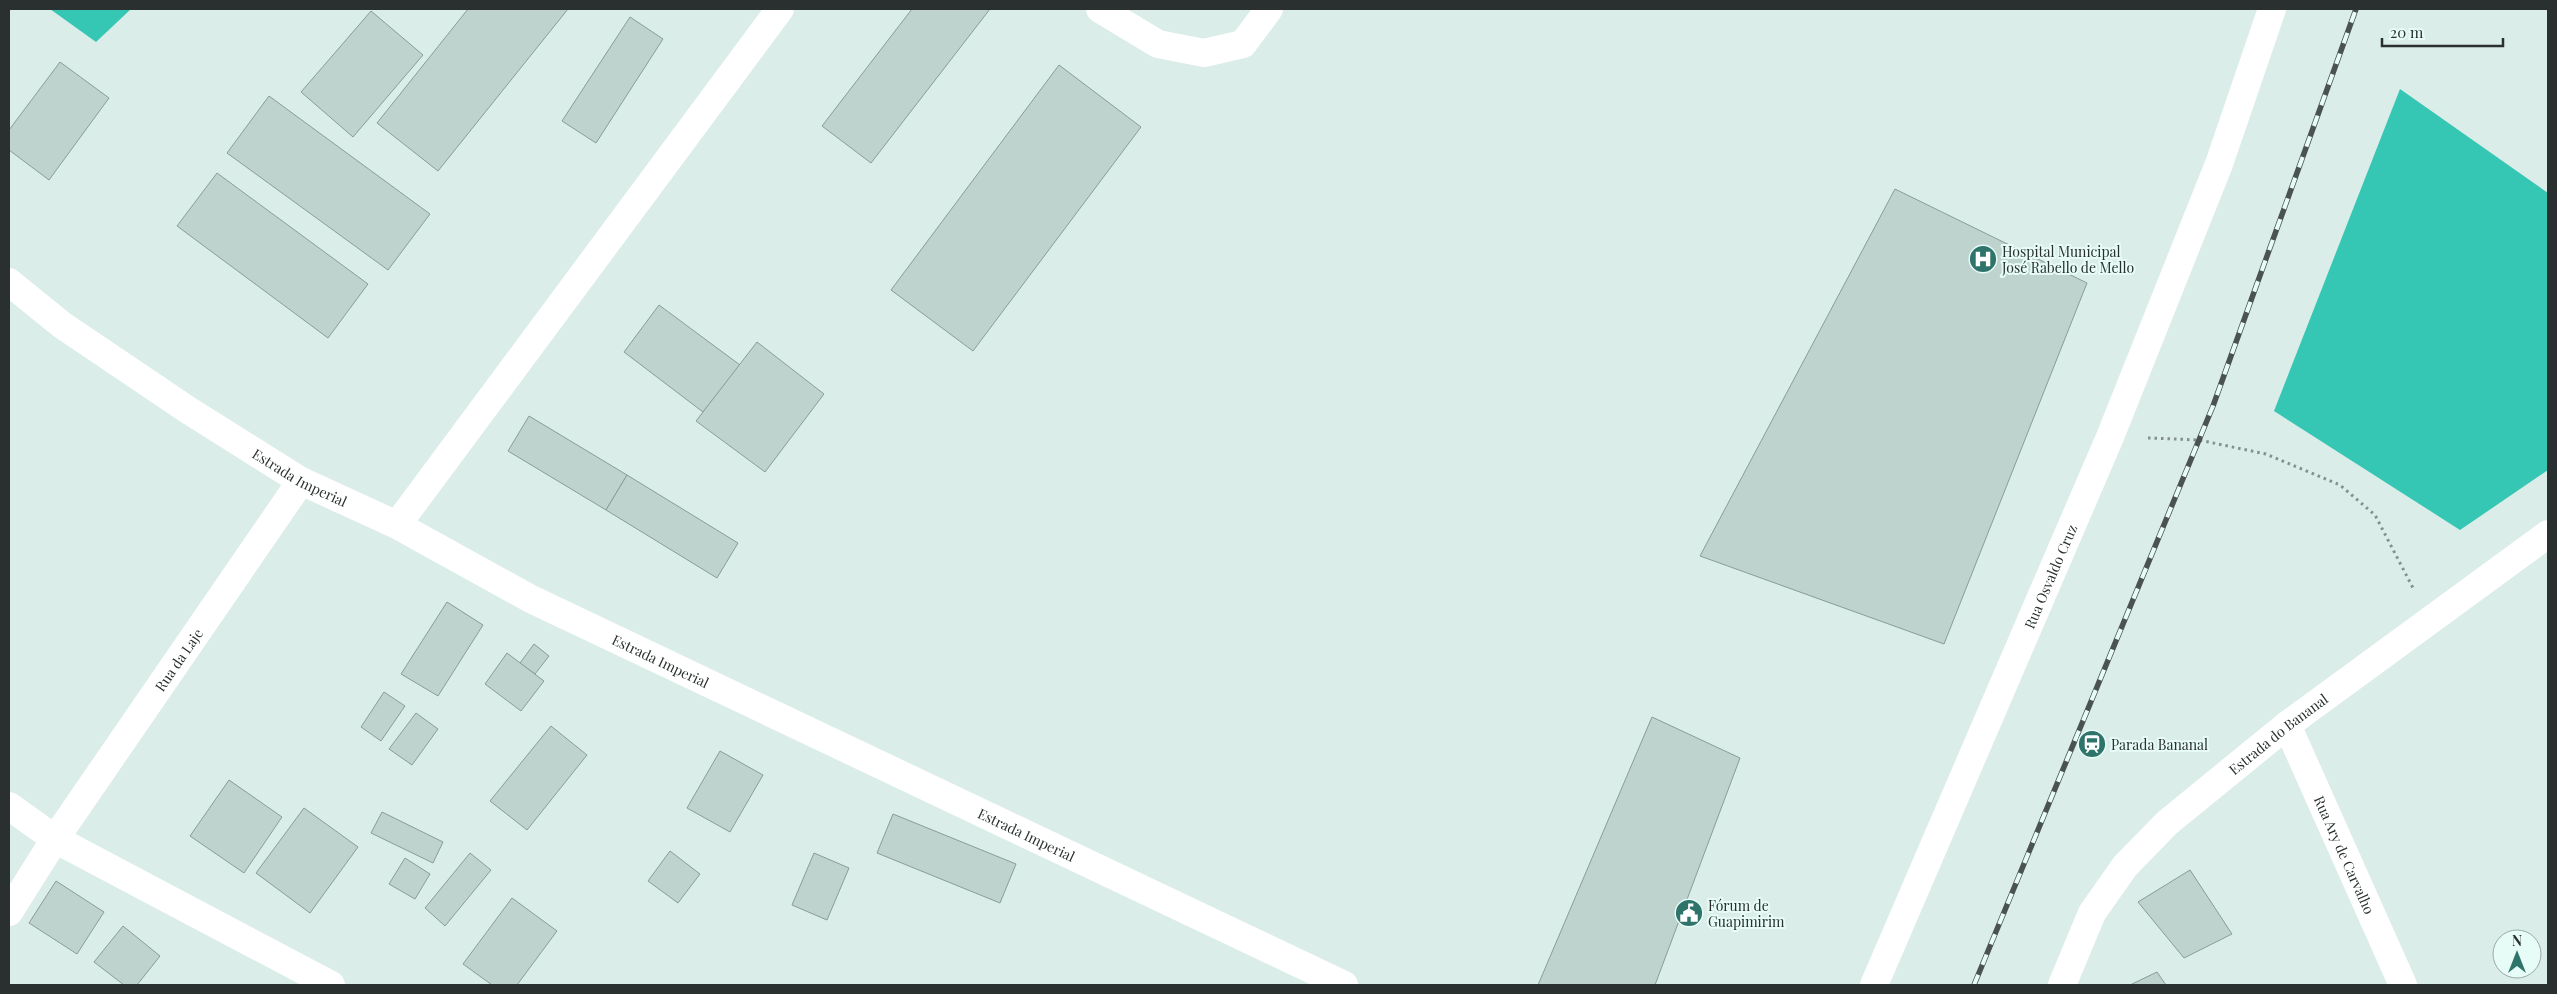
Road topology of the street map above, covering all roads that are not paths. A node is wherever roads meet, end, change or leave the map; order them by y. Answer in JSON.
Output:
{"nodes":[{"id":1,"x":780,"y":9,"type":"edge"},
{"id":2,"x":1100,"y":9,"type":"edge"},
{"id":3,"x":1269,"y":9,"type":"edge"},
{"id":4,"x":2272,"y":9,"type":"edge"},
{"id":5,"x":9,"y":282,"type":"edge"},
{"id":6,"x":301,"y":481,"type":"junction"},
{"id":7,"x":397,"y":525,"type":"junction"},
{"id":8,"x":2548,"y":534,"type":"edge"},
{"id":9,"x":2287,"y":725,"type":"junction"},
{"id":10,"x":9,"y":806,"type":"edge"},
{"id":11,"x":55,"y":839,"type":"junction"},
{"id":12,"x":9,"y":912,"type":"edge"},
{"id":13,"x":331,"y":985,"type":"edge"},
{"id":14,"x":1344,"y":985,"type":"edge"},
{"id":15,"x":1874,"y":985,"type":"edge"},
{"id":16,"x":2062,"y":985,"type":"edge"},
{"id":17,"x":2403,"y":985,"type":"edge"}],
"edges":[{"from":1,"to":7,"type":"street"},
{"from":2,"to":3,"type":"street"},
{"from":4,"to":15,"type":"street","name":"Rua Osvaldo Cruz"},
{"from":5,"to":6,"type":"street","name":"Estrada Imperial"},
{"from":6,"to":7,"type":"street","name":"Estrada Imperial"},
{"from":6,"to":11,"type":"street","name":"Rua da Laje"},
{"from":7,"to":14,"type":"street","name":"Estrada Imperial"},
{"from":8,"to":9,"type":"street","name":"Estrada do Bananal"},
{"from":9,"to":16,"type":"street","name":"Estrada do Bananal"},
{"from":9,"to":17,"type":"street","name":"Rua Ary de Carvalho"},
{"from":10,"to":11,"type":"street"},
{"from":11,"to":12,"type":"street","name":"Rua da Laje"},
{"from":11,"to":13,"type":"street"}]}
